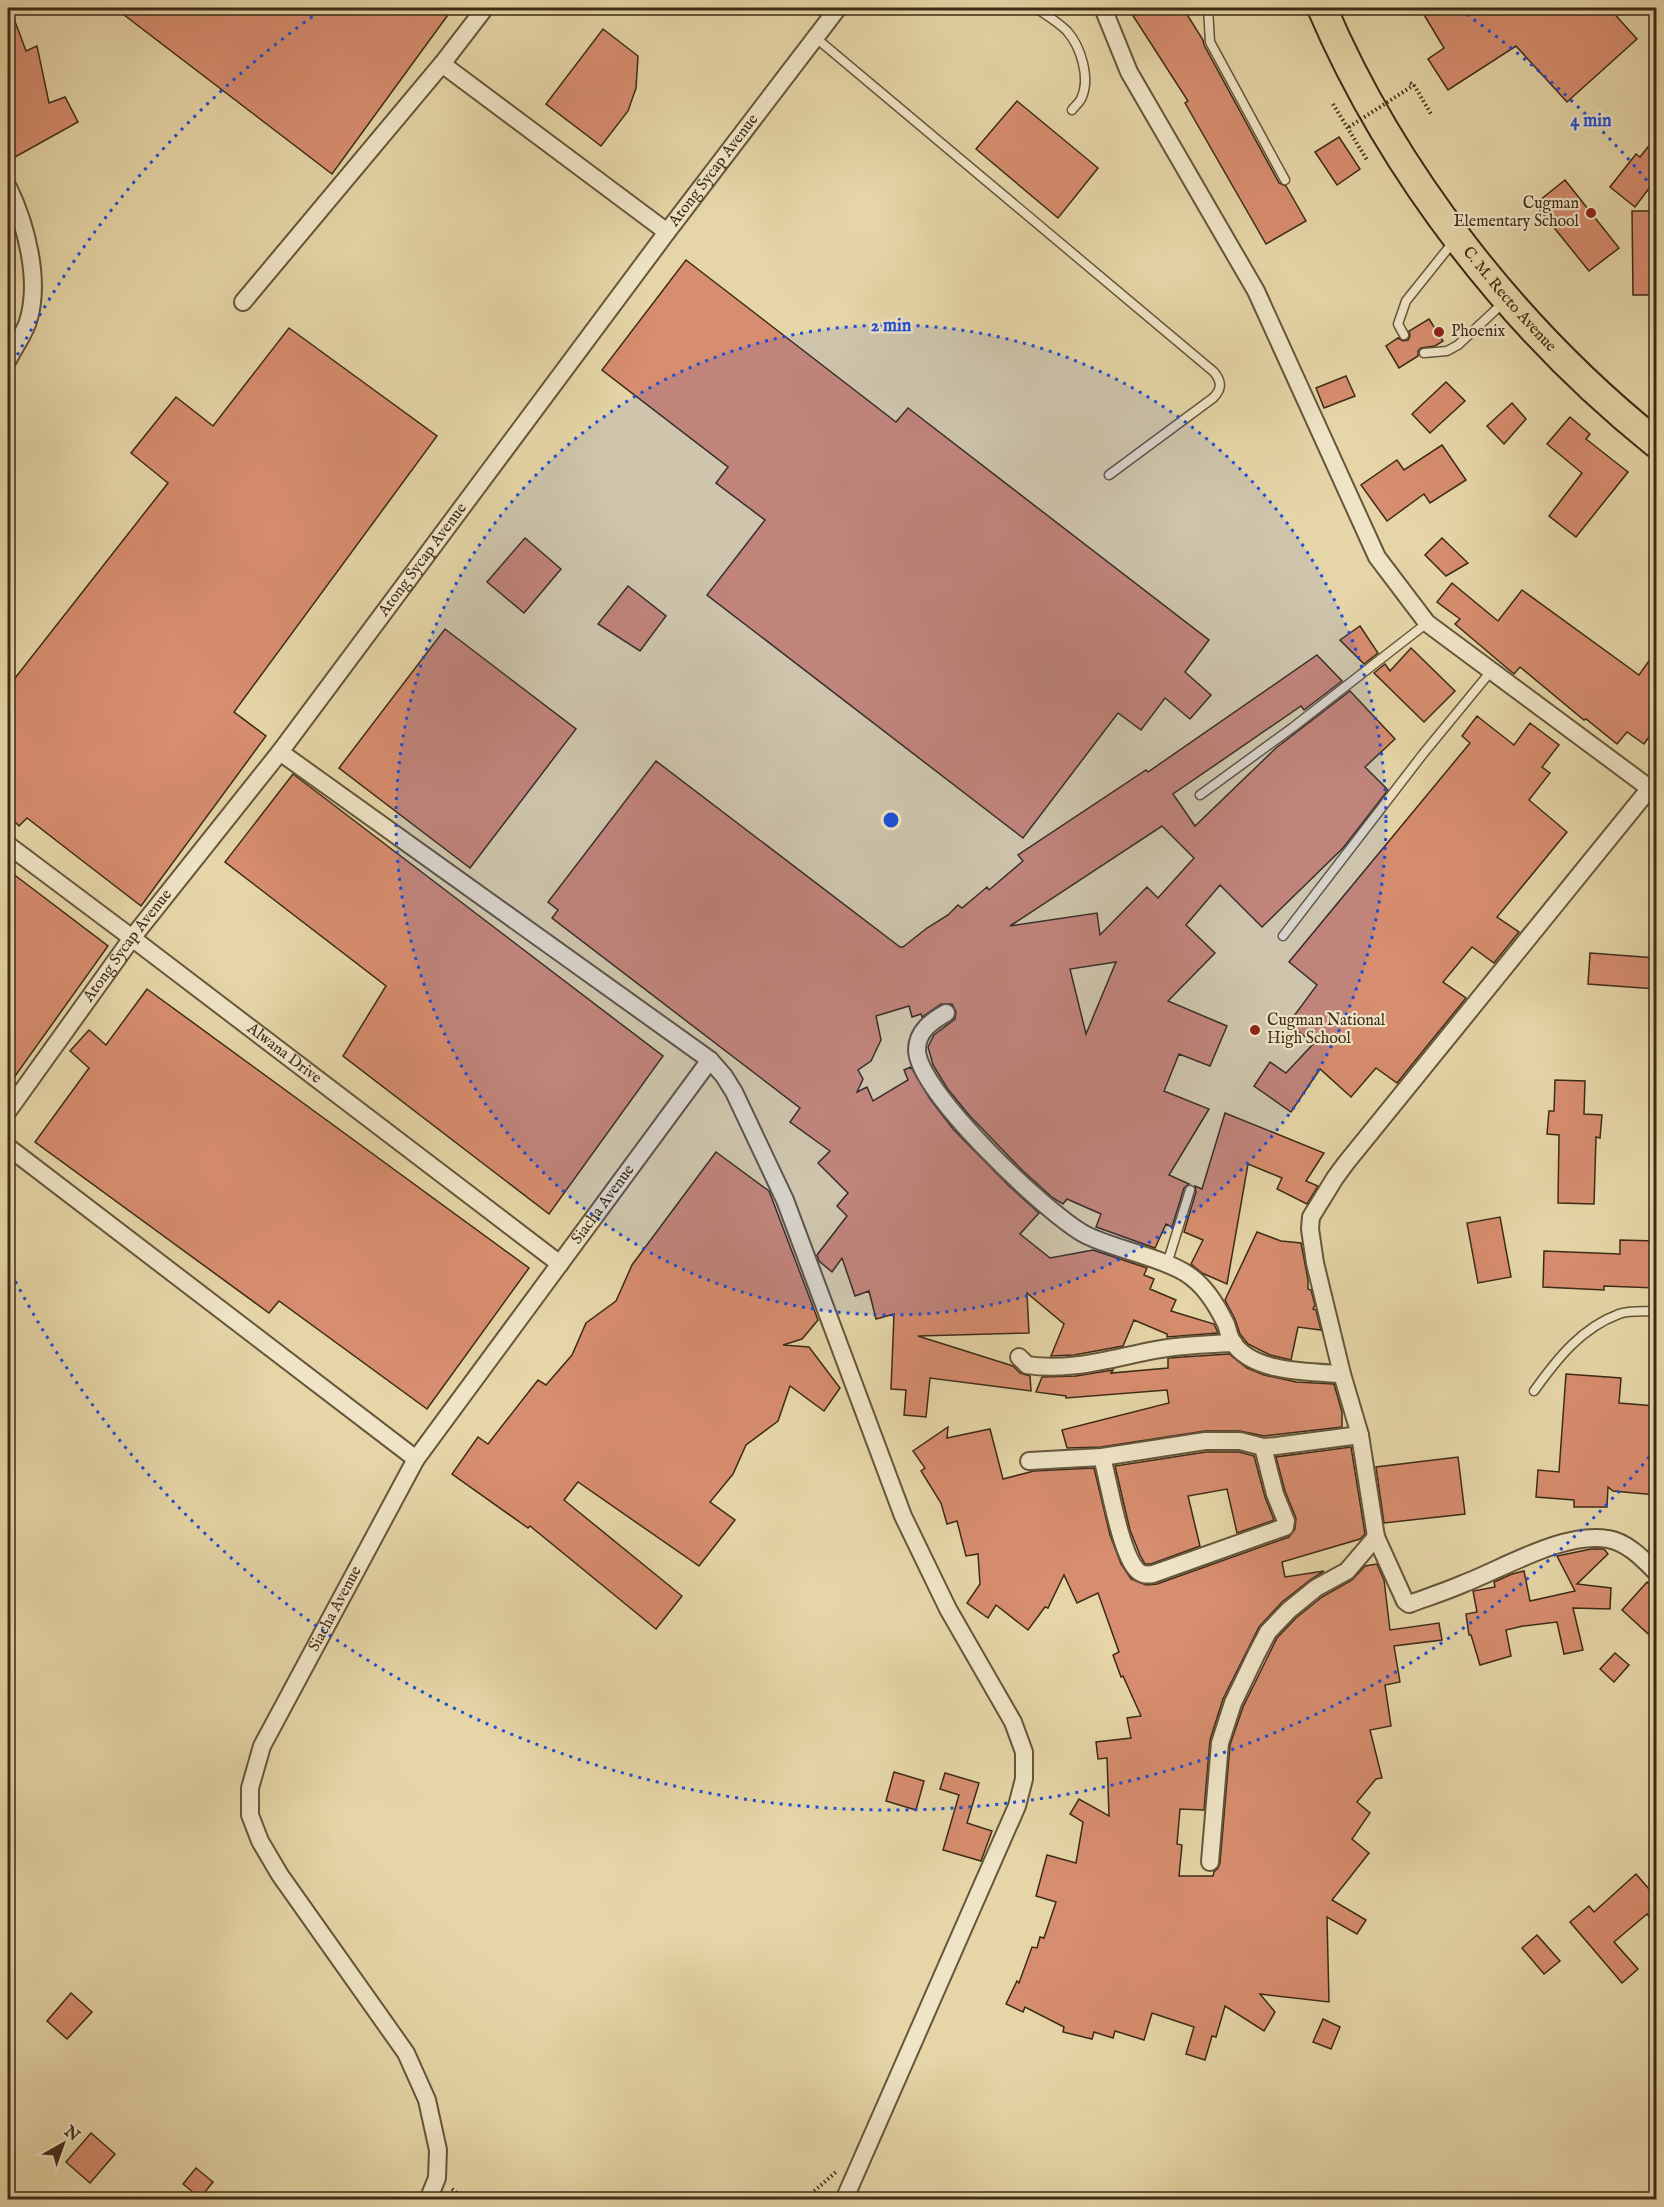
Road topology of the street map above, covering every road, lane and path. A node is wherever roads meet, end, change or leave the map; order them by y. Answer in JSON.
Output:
{"nodes":[{"id":1,"x":485,"y":8,"type":"edge"},
{"id":2,"x":838,"y":8,"type":"edge"},
{"id":3,"x":1036,"y":8,"type":"edge"},
{"id":4,"x":1103,"y":8,"type":"edge"},
{"id":5,"x":1209,"y":8,"type":"edge"},
{"id":6,"x":1322,"y":8,"type":"edge"},
{"id":7,"x":816,"y":38,"type":"junction"},
{"id":8,"x":442,"y":64,"type":"junction"},
{"id":9,"x":1333,"y":104,"type":"dead end"},
{"id":10,"x":1072,"y":110,"type":"dead end"},
{"id":11,"x":1431,"y":114,"type":"dead end"},
{"id":12,"x":1349,"y":127,"type":"junction"},
{"id":13,"x":1367,"y":160,"type":"dead end"},
{"id":14,"x":1285,"y":180,"type":"dead end"},
{"id":15,"x":8,"y":187,"type":"edge"},
{"id":16,"x":667,"y":232,"type":"junction"},
{"id":17,"x":1458,"y":237,"type":"junction"},
{"id":18,"x":1508,"y":298,"type":"junction"},
{"id":19,"x":243,"y":302,"type":"dead end"},
{"id":20,"x":1404,"y":335,"type":"dead end"},
{"id":21,"x":1424,"y":352,"type":"dead end"},
{"id":22,"x":8,"y":360,"type":"edge"},
{"id":23,"x":1656,"y":442,"type":"edge"},
{"id":24,"x":1109,"y":475,"type":"dead end"},
{"id":25,"x":1427,"y":624,"type":"junction"},
{"id":26,"x":1492,"y":670,"type":"junction"},
{"id":27,"x":280,"y":752,"type":"junction"},
{"id":28,"x":1653,"y":791,"type":"edge"},
{"id":29,"x":1200,"y":795,"type":"dead end"},
{"id":30,"x":8,"y":845,"type":"edge"},
{"id":31,"x":1283,"y":936,"type":"dead end"},
{"id":32,"x":132,"y":938,"type":"junction"},
{"id":33,"x":946,"y":1013,"type":"dead end"},
{"id":34,"x":710,"y":1060,"type":"junction"},
{"id":35,"x":8,"y":1111,"type":"edge"},
{"id":36,"x":8,"y":1147,"type":"edge"},
{"id":37,"x":1190,"y":1190,"type":"dead end"},
{"id":38,"x":560,"y":1264,"type":"junction"},
{"id":39,"x":1167,"y":1264,"type":"junction"},
{"id":40,"x":1656,"y":1311,"type":"edge"},
{"id":41,"x":1233,"y":1343,"type":"junction"},
{"id":42,"x":1019,"y":1357,"type":"dead end"},
{"id":43,"x":1342,"y":1374,"type":"junction"},
{"id":44,"x":1534,"y":1391,"type":"dead end"},
{"id":45,"x":1360,"y":1435,"type":"junction"},
{"id":46,"x":1263,"y":1447,"type":"junction"},
{"id":47,"x":1102,"y":1457,"type":"junction"},
{"id":48,"x":416,"y":1459,"type":"junction"},
{"id":49,"x":1029,"y":1461,"type":"dead end"},
{"id":50,"x":1376,"y":1537,"type":"junction"},
{"id":51,"x":1656,"y":1572,"type":"edge"},
{"id":52,"x":1210,"y":1862,"type":"dead end"},
{"id":53,"x":428,"y":2199,"type":"edge"},
{"id":54,"x":844,"y":2199,"type":"edge"}],
"edges":[{"from":1,"to":8,"type":"street"},
{"from":2,"to":7,"type":"street","name":"Atong Sycap Avenue"},
{"from":3,"to":10,"type":"lane"},
{"from":4,"to":25,"type":"street"},
{"from":5,"to":14,"type":"lane"},
{"from":6,"to":17,"type":"highway","name":"C. M. Recto Avenue"},
{"from":7,"to":16,"type":"street","name":"Atong Sycap Avenue"},
{"from":7,"to":24,"type":"lane"},
{"from":8,"to":16,"type":"street"},
{"from":8,"to":19,"type":"street"},
{"from":9,"to":12,"type":"path"},
{"from":11,"to":12,"type":"path","bridge":true},
{"from":12,"to":13,"type":"path"},
{"from":15,"to":22,"type":"street"},
{"from":16,"to":27,"type":"street","name":"Atong Sycap Avenue"},
{"from":17,"to":18,"type":"highway","name":"C. M. Recto Avenue"},
{"from":17,"to":20,"type":"lane"},
{"from":18,"to":21,"type":"lane"},
{"from":18,"to":23,"type":"highway","name":"C. M. Recto Avenue"},
{"from":25,"to":26,"type":"street"},
{"from":25,"to":29,"type":"lane"},
{"from":26,"to":28,"type":"street"},
{"from":26,"to":31,"type":"lane"},
{"from":27,"to":32,"type":"street","name":"Atong Sycap Avenue"},
{"from":27,"to":34,"type":"street"},
{"from":28,"to":43,"type":"street"},
{"from":30,"to":32,"type":"street","name":"Alwana Drive"},
{"from":32,"to":35,"type":"street","name":"Atong Sycap Avenue"},
{"from":32,"to":38,"type":"street","name":"Alwana Drive"},
{"from":33,"to":39,"type":"street"},
{"from":34,"to":38,"type":"street","name":"Siacha Avenue"},
{"from":34,"to":54,"type":"street"},
{"from":36,"to":48,"type":"street"},
{"from":37,"to":39,"type":"lane"},
{"from":38,"to":48,"type":"street","name":"Siacha Avenue"},
{"from":39,"to":41,"type":"street"},
{"from":40,"to":44,"type":"lane"},
{"from":41,"to":42,"type":"street"},
{"from":41,"to":43,"type":"street"},
{"from":43,"to":45,"type":"street"},
{"from":45,"to":46,"type":"street"},
{"from":45,"to":50,"type":"street"},
{"from":46,"to":47,"type":"street"},
{"from":46,"to":47,"type":"street"},
{"from":47,"to":49,"type":"street"},
{"from":48,"to":53,"type":"street","name":"Siacha Avenue"},
{"from":50,"to":51,"type":"street"},
{"from":50,"to":52,"type":"street"}]}
